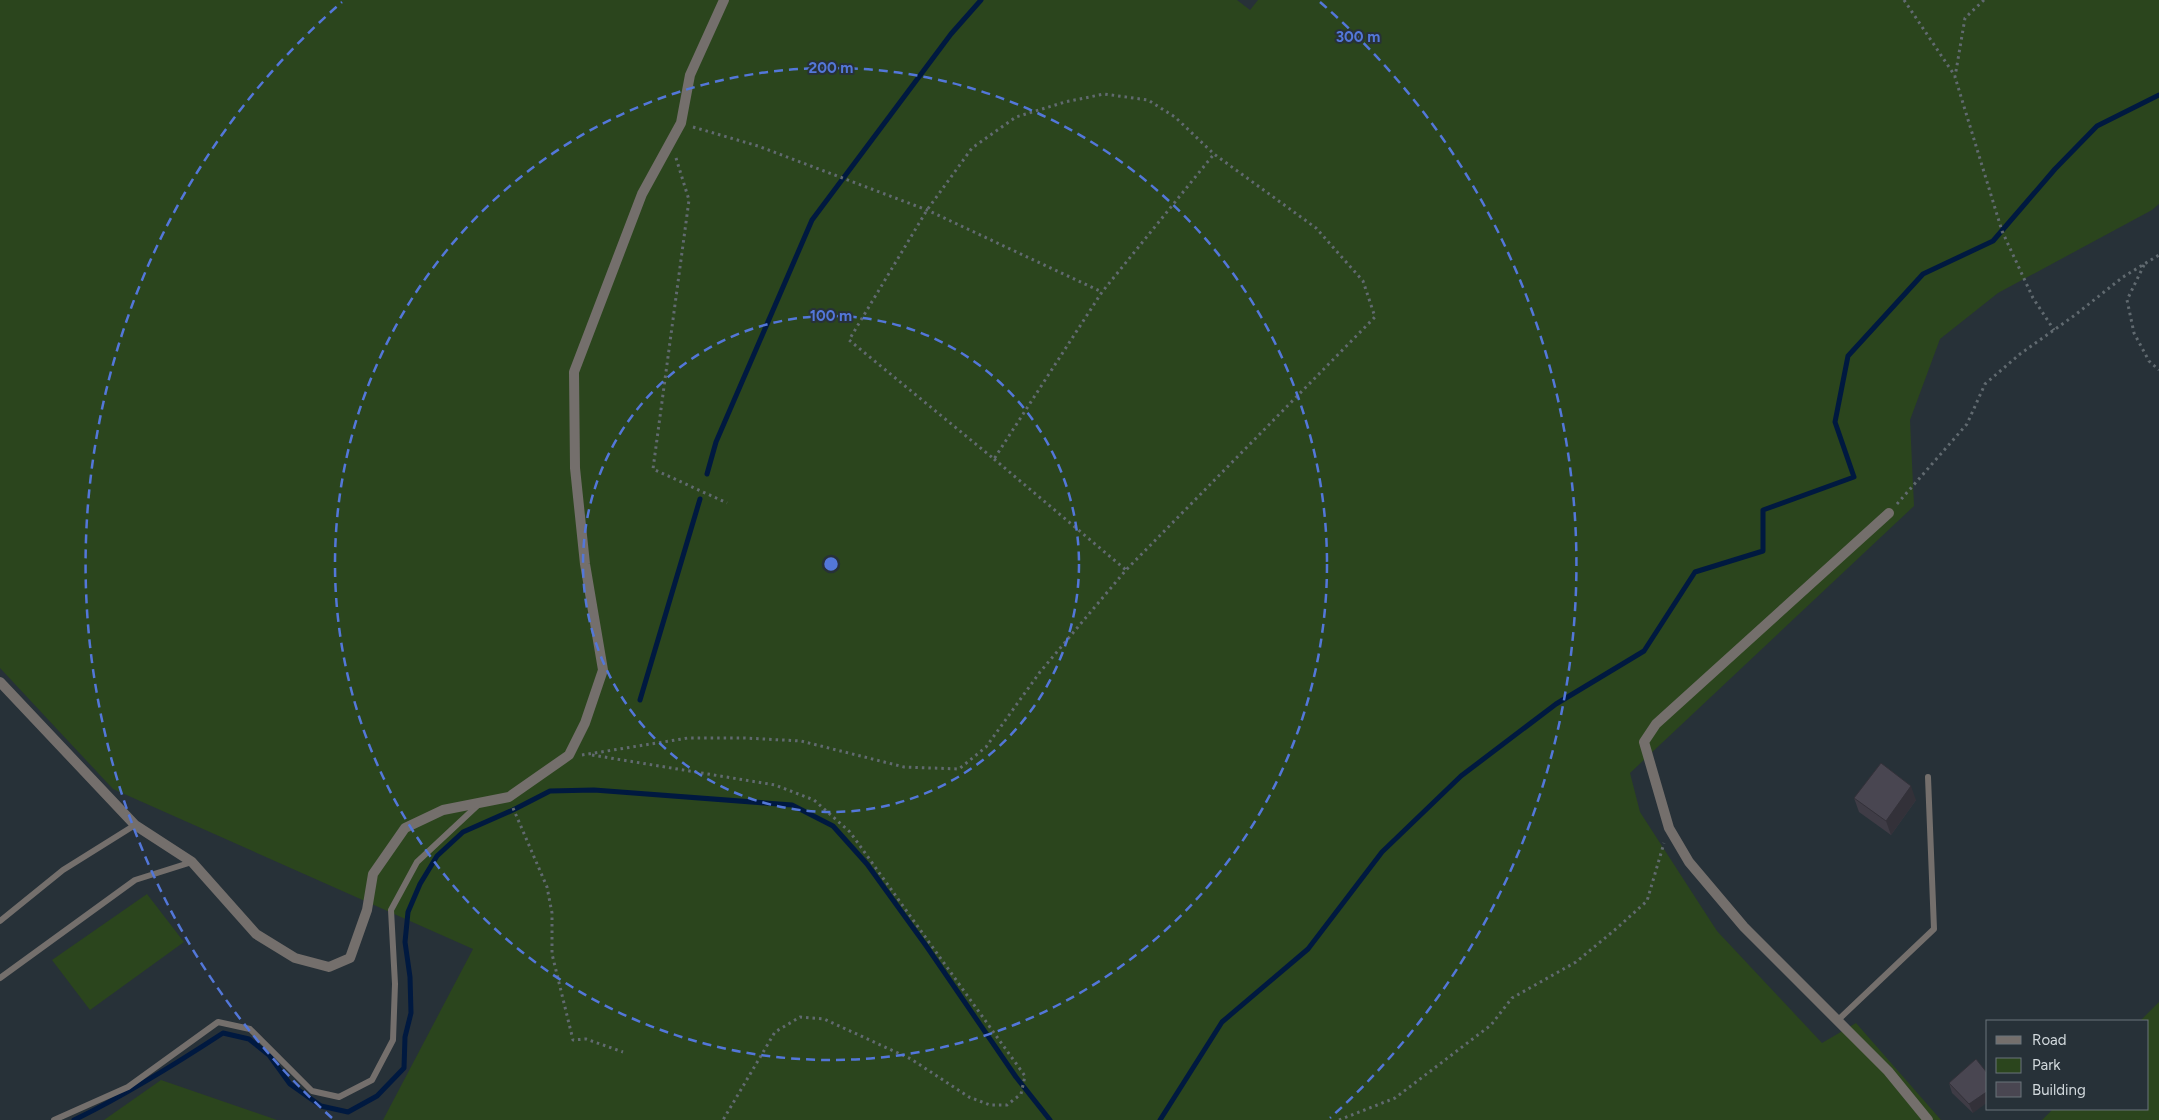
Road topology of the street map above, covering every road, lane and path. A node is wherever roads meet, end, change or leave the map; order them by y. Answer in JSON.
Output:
{"nodes":[{"id":1,"x":724,"y":0,"type":"edge"},
{"id":2,"x":1904,"y":0,"type":"edge"},
{"id":3,"x":1984,"y":0,"type":"edge"},
{"id":4,"x":1955,"y":77,"type":"junction"},
{"id":5,"x":681,"y":123,"type":"junction"},
{"id":6,"x":671,"y":142,"type":"junction"},
{"id":7,"x":1214,"y":154,"type":"junction"},
{"id":8,"x":927,"y":210,"type":"junction"},
{"id":9,"x":2159,"y":255,"type":"edge"},
{"id":10,"x":2144,"y":264,"type":"junction"},
{"id":11,"x":1102,"y":292,"type":"junction"},
{"id":12,"x":2054,"y":330,"type":"junction"},
{"id":13,"x":2159,"y":370,"type":"edge"},
{"id":14,"x":994,"y":459,"type":"junction"},
{"id":15,"x":727,"y":503,"type":"dead end"},
{"id":16,"x":1889,"y":513,"type":"joint"},
{"id":17,"x":1126,"y":570,"type":"junction"},
{"id":18,"x":0,"y":682,"type":"edge"},
{"id":19,"x":590,"y":754,"type":"junction"},
{"id":20,"x":569,"y":755,"type":"junction"},
{"id":21,"x":1928,"y":776,"type":"dead end"},
{"id":22,"x":509,"y":797,"type":"junction"},
{"id":23,"x":481,"y":803,"type":"junction"},
{"id":24,"x":135,"y":825,"type":"junction"},
{"id":25,"x":1669,"y":828,"type":"junction"},
{"id":26,"x":192,"y":862,"type":"junction"},
{"id":27,"x":0,"y":921,"type":"edge"},
{"id":28,"x":0,"y":978,"type":"edge"},
{"id":29,"x":1837,"y":1022,"type":"junction"},
{"id":30,"x":623,"y":1052,"type":"dead end"},
{"id":31,"x":54,"y":1120,"type":"edge"},
{"id":32,"x":723,"y":1120,"type":"edge"},
{"id":33,"x":1339,"y":1120,"type":"edge"},
{"id":34,"x":1928,"y":1120,"type":"edge"}],
"edges":[{"from":1,"to":5,"type":"street"},
{"from":2,"to":4,"type":"path"},
{"from":3,"to":4,"type":"path"},
{"from":4,"to":12,"type":"path"},
{"from":5,"to":6,"type":"street"},
{"from":5,"to":8,"type":"path"},
{"from":6,"to":15,"type":"path"},
{"from":6,"to":20,"type":"street"},
{"from":7,"to":8,"type":"path"},
{"from":7,"to":11,"type":"path"},
{"from":7,"to":17,"type":"path"},
{"from":8,"to":11,"type":"path"},
{"from":8,"to":14,"type":"path"},
{"from":9,"to":10,"type":"path"},
{"from":10,"to":12,"type":"path"},
{"from":10,"to":13,"type":"path"},
{"from":11,"to":14,"type":"path"},
{"from":12,"to":16,"type":"path"},
{"from":14,"to":17,"type":"path"},
{"from":16,"to":25,"type":"street"},
{"from":17,"to":19,"type":"path"},
{"from":18,"to":24,"type":"street"},
{"from":19,"to":20,"type":"path"},
{"from":19,"to":32,"type":"path"},
{"from":20,"to":22,"type":"street"},
{"from":21,"to":29,"type":"lane"},
{"from":22,"to":23,"type":"street"},
{"from":22,"to":30,"type":"path"},
{"from":23,"to":26,"type":"street"},
{"from":23,"to":31,"type":"lane"},
{"from":24,"to":26,"type":"street"},
{"from":24,"to":27,"type":"lane"},
{"from":25,"to":29,"type":"street"},
{"from":25,"to":33,"type":"path"},
{"from":26,"to":28,"type":"lane"},
{"from":29,"to":34,"type":"street"}]}
